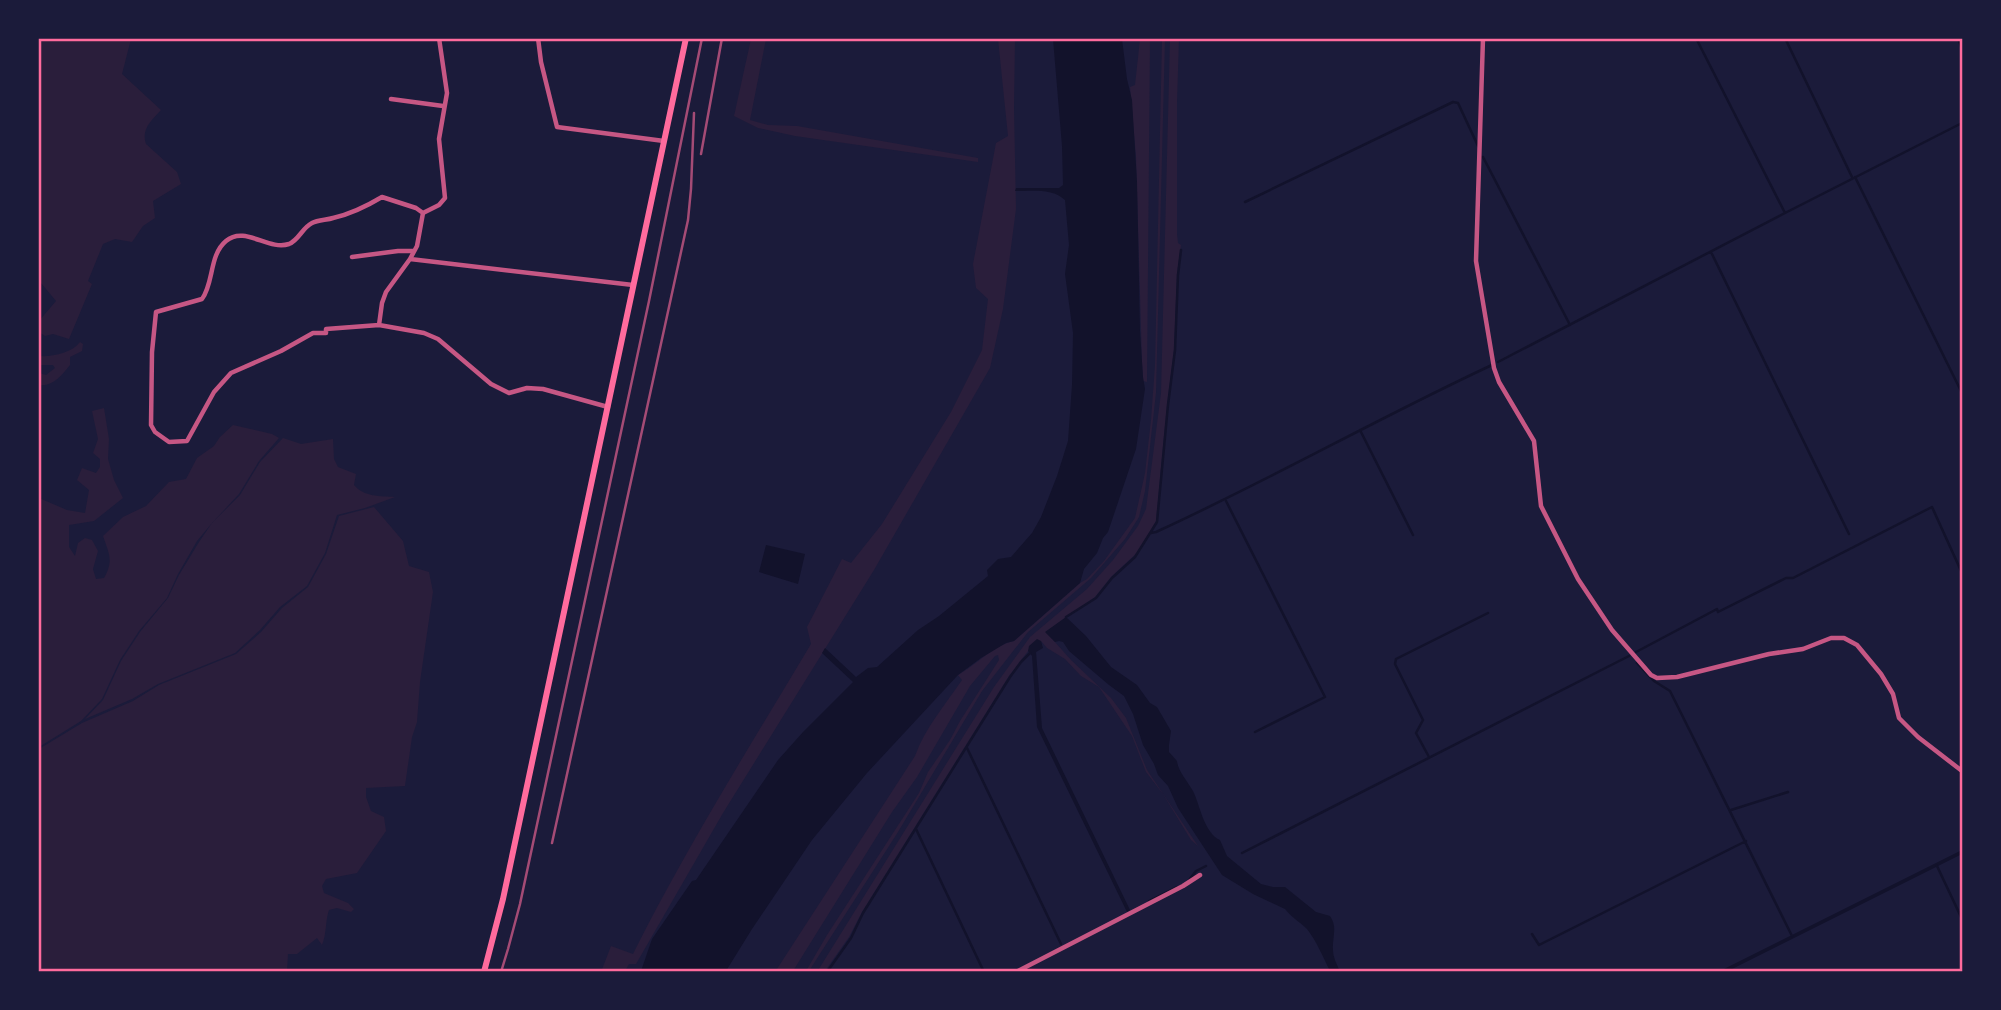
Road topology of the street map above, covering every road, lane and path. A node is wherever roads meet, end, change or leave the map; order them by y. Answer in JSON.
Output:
{"nodes":[{"id":1,"x":439,"y":38,"type":"edge"},
{"id":2,"x":538,"y":38,"type":"edge"},
{"id":3,"x":686,"y":38,"type":"edge"},
{"id":4,"x":1483,"y":38,"type":"edge"},
{"id":5,"x":391,"y":99,"type":"dead end"},
{"id":6,"x":443,"y":106,"type":"junction"},
{"id":7,"x":665,"y":141,"type":"junction"},
{"id":8,"x":423,"y":213,"type":"junction"},
{"id":9,"x":414,"y":251,"type":"junction"},
{"id":10,"x":352,"y":257,"type":"dead end"},
{"id":11,"x":411,"y":260,"type":"junction"},
{"id":12,"x":633,"y":285,"type":"junction"},
{"id":13,"x":379,"y":325,"type":"junction"},
{"id":14,"x":608,"y":407,"type":"junction"},
{"id":15,"x":1962,"y":771,"type":"edge"},
{"id":16,"x":1200,"y":875,"type":"dead end"},
{"id":17,"x":484,"y":971,"type":"edge"},
{"id":18,"x":1016,"y":971,"type":"edge"}],
"edges":[{"from":1,"to":6,"type":"street"},
{"from":2,"to":7,"type":"street"},
{"from":3,"to":7,"type":"main road"},
{"from":4,"to":15,"type":"street"},
{"from":5,"to":6,"type":"street"},
{"from":6,"to":8,"type":"street"},
{"from":7,"to":12,"type":"main road"},
{"from":8,"to":9,"type":"street"},
{"from":8,"to":13,"type":"street"},
{"from":9,"to":10,"type":"street"},
{"from":9,"to":11,"type":"street"},
{"from":11,"to":12,"type":"street"},
{"from":11,"to":13,"type":"street"},
{"from":12,"to":14,"type":"main road"},
{"from":13,"to":14,"type":"street"},
{"from":14,"to":17,"type":"main road"},
{"from":16,"to":18,"type":"street"}]}
